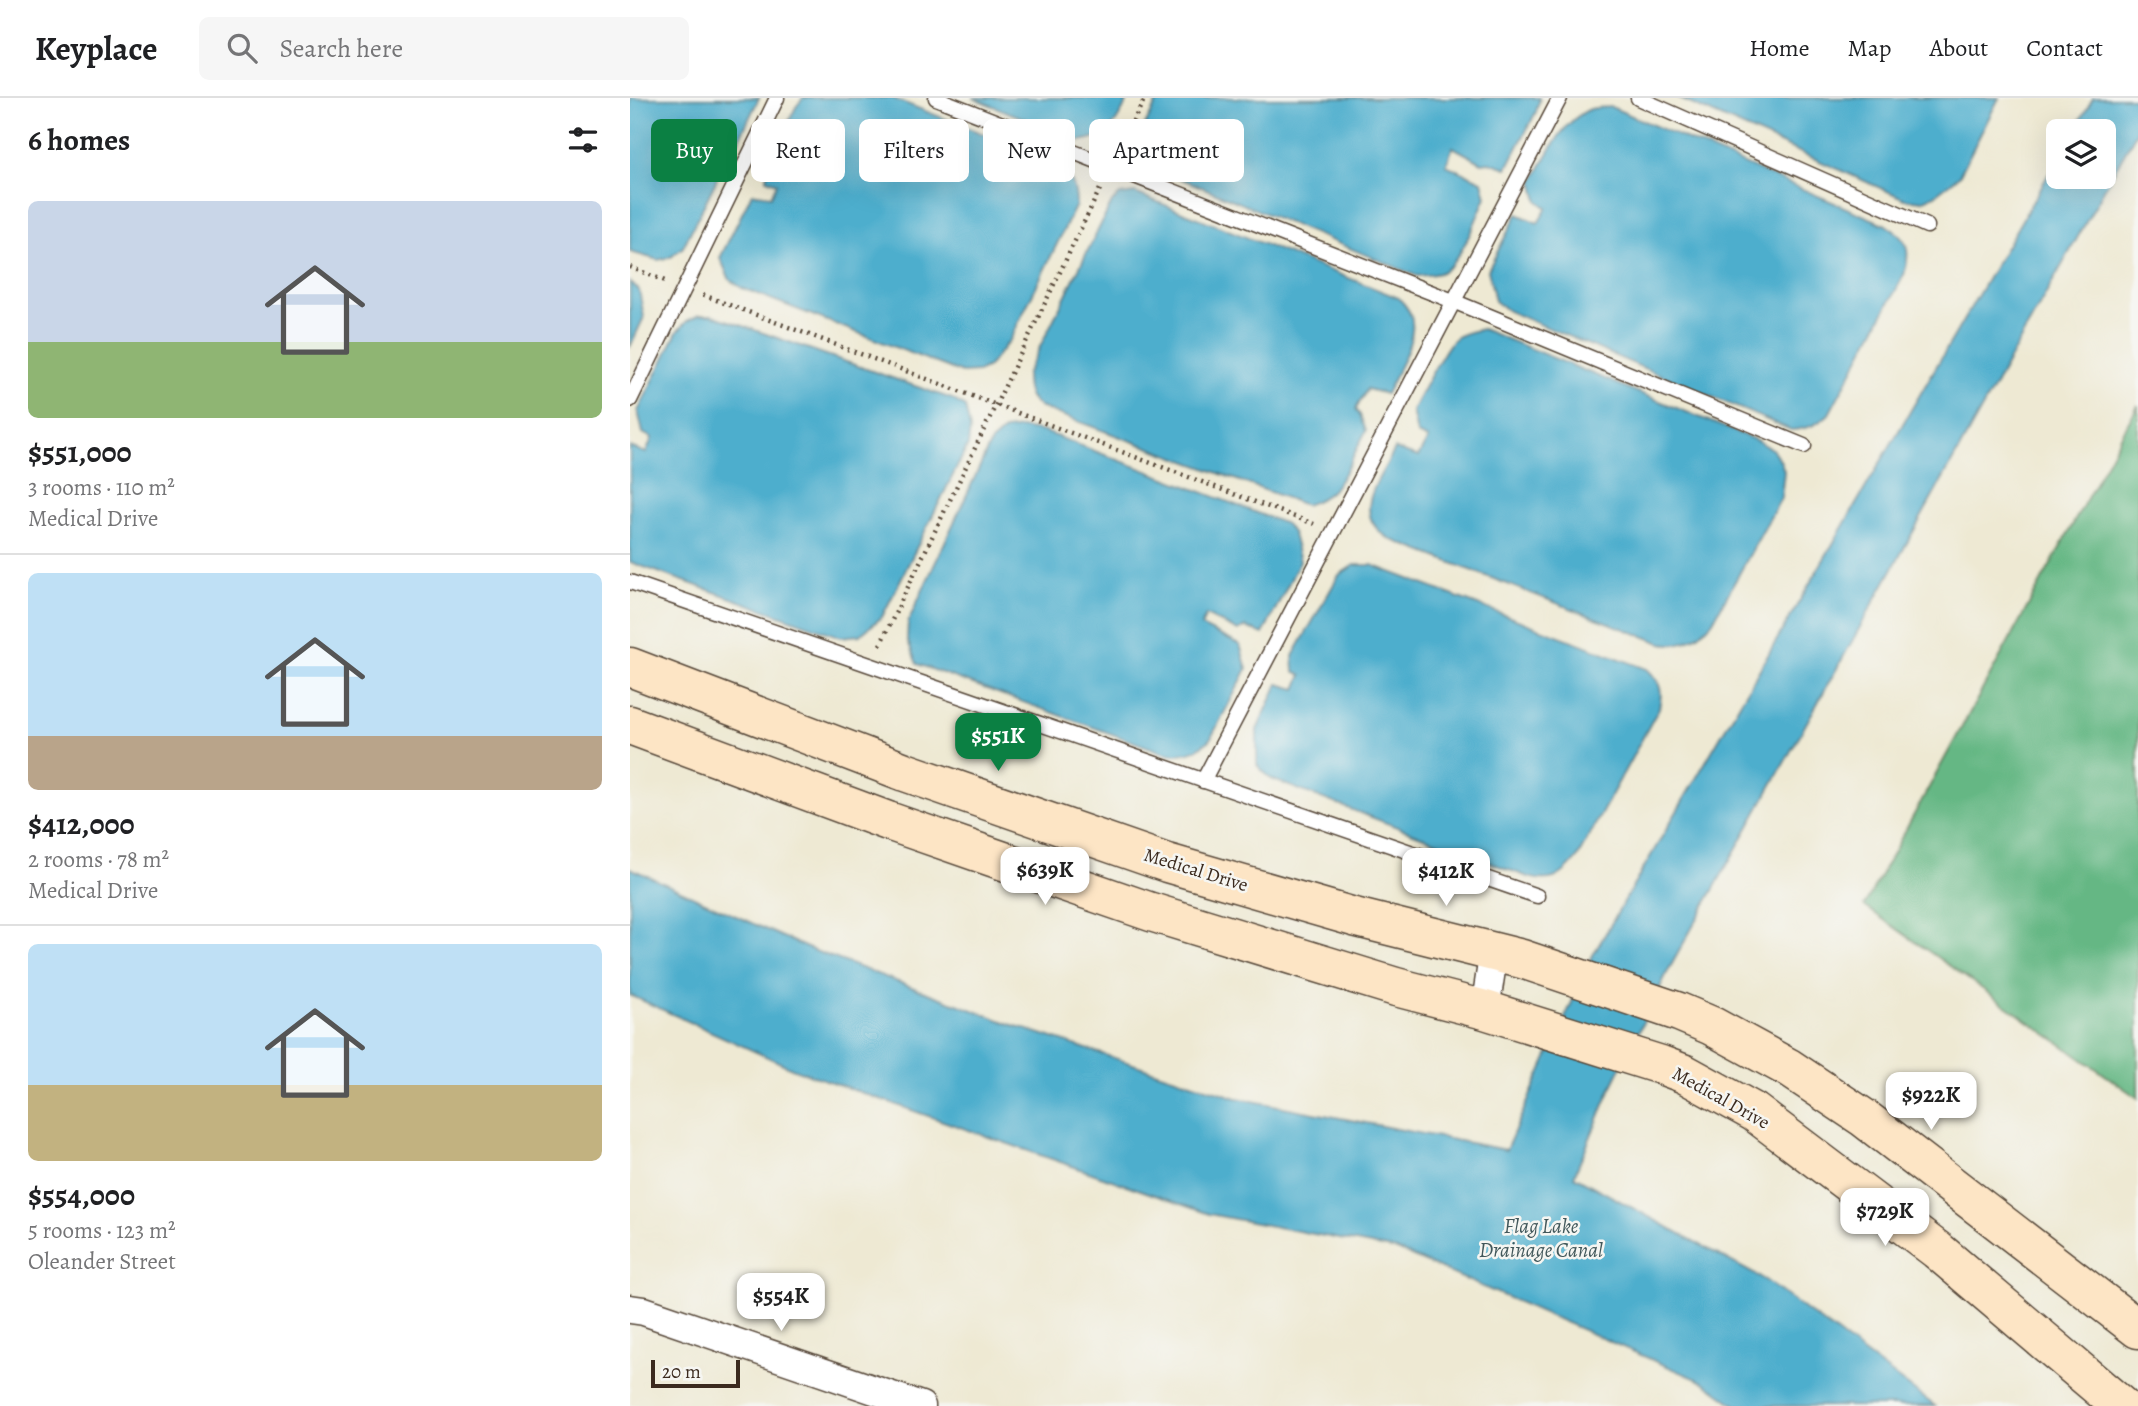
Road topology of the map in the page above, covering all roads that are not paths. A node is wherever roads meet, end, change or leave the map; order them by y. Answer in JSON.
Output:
{"nodes":[{"id":1,"x":777,"y":98,"type":"edge"},
{"id":2,"x":936,"y":98,"type":"edge"},
{"id":3,"x":1560,"y":98,"type":"edge"},
{"id":4,"x":1638,"y":98,"type":"edge"},
{"id":5,"x":1927,"y":226,"type":"dead end"},
{"id":6,"x":1453,"y":301,"type":"junction"},
{"id":7,"x":630,"y":400,"type":"edge"},
{"id":8,"x":1804,"y":446,"type":"dead end"},
{"id":9,"x":630,"y":582,"type":"edge"},
{"id":10,"x":630,"y":667,"type":"edge"},
{"id":11,"x":630,"y":724,"type":"edge"},
{"id":12,"x":1203,"y":781,"type":"junction"},
{"id":13,"x":1537,"y":896,"type":"dead end"},
{"id":14,"x":1508,"y":955,"type":"junction"},
{"id":15,"x":1493,"y":1012,"type":"junction"},
{"id":16,"x":630,"y":1309,"type":"edge"},
{"id":17,"x":2138,"y":1329,"type":"edge"},
{"id":18,"x":920,"y":1406,"type":"edge"},
{"id":19,"x":2121,"y":1406,"type":"edge"}],
"edges":[{"from":1,"to":7,"type":"lane"},
{"from":2,"to":6,"type":"lane"},
{"from":3,"to":6,"type":"lane"},
{"from":4,"to":5,"type":"lane"},
{"from":6,"to":8,"type":"lane"},
{"from":6,"to":12,"type":"lane"},
{"from":9,"to":12,"type":"lane"},
{"from":10,"to":14,"type":"street","name":"Medical Drive"},
{"from":11,"to":15,"type":"street","name":"Medical Drive"},
{"from":12,"to":13,"type":"lane"},
{"from":14,"to":15,"type":"street"},
{"from":14,"to":17,"type":"street","name":"Medical Drive"},
{"from":15,"to":19,"type":"street","name":"Medical Drive"},
{"from":16,"to":18,"type":"street"}]}
